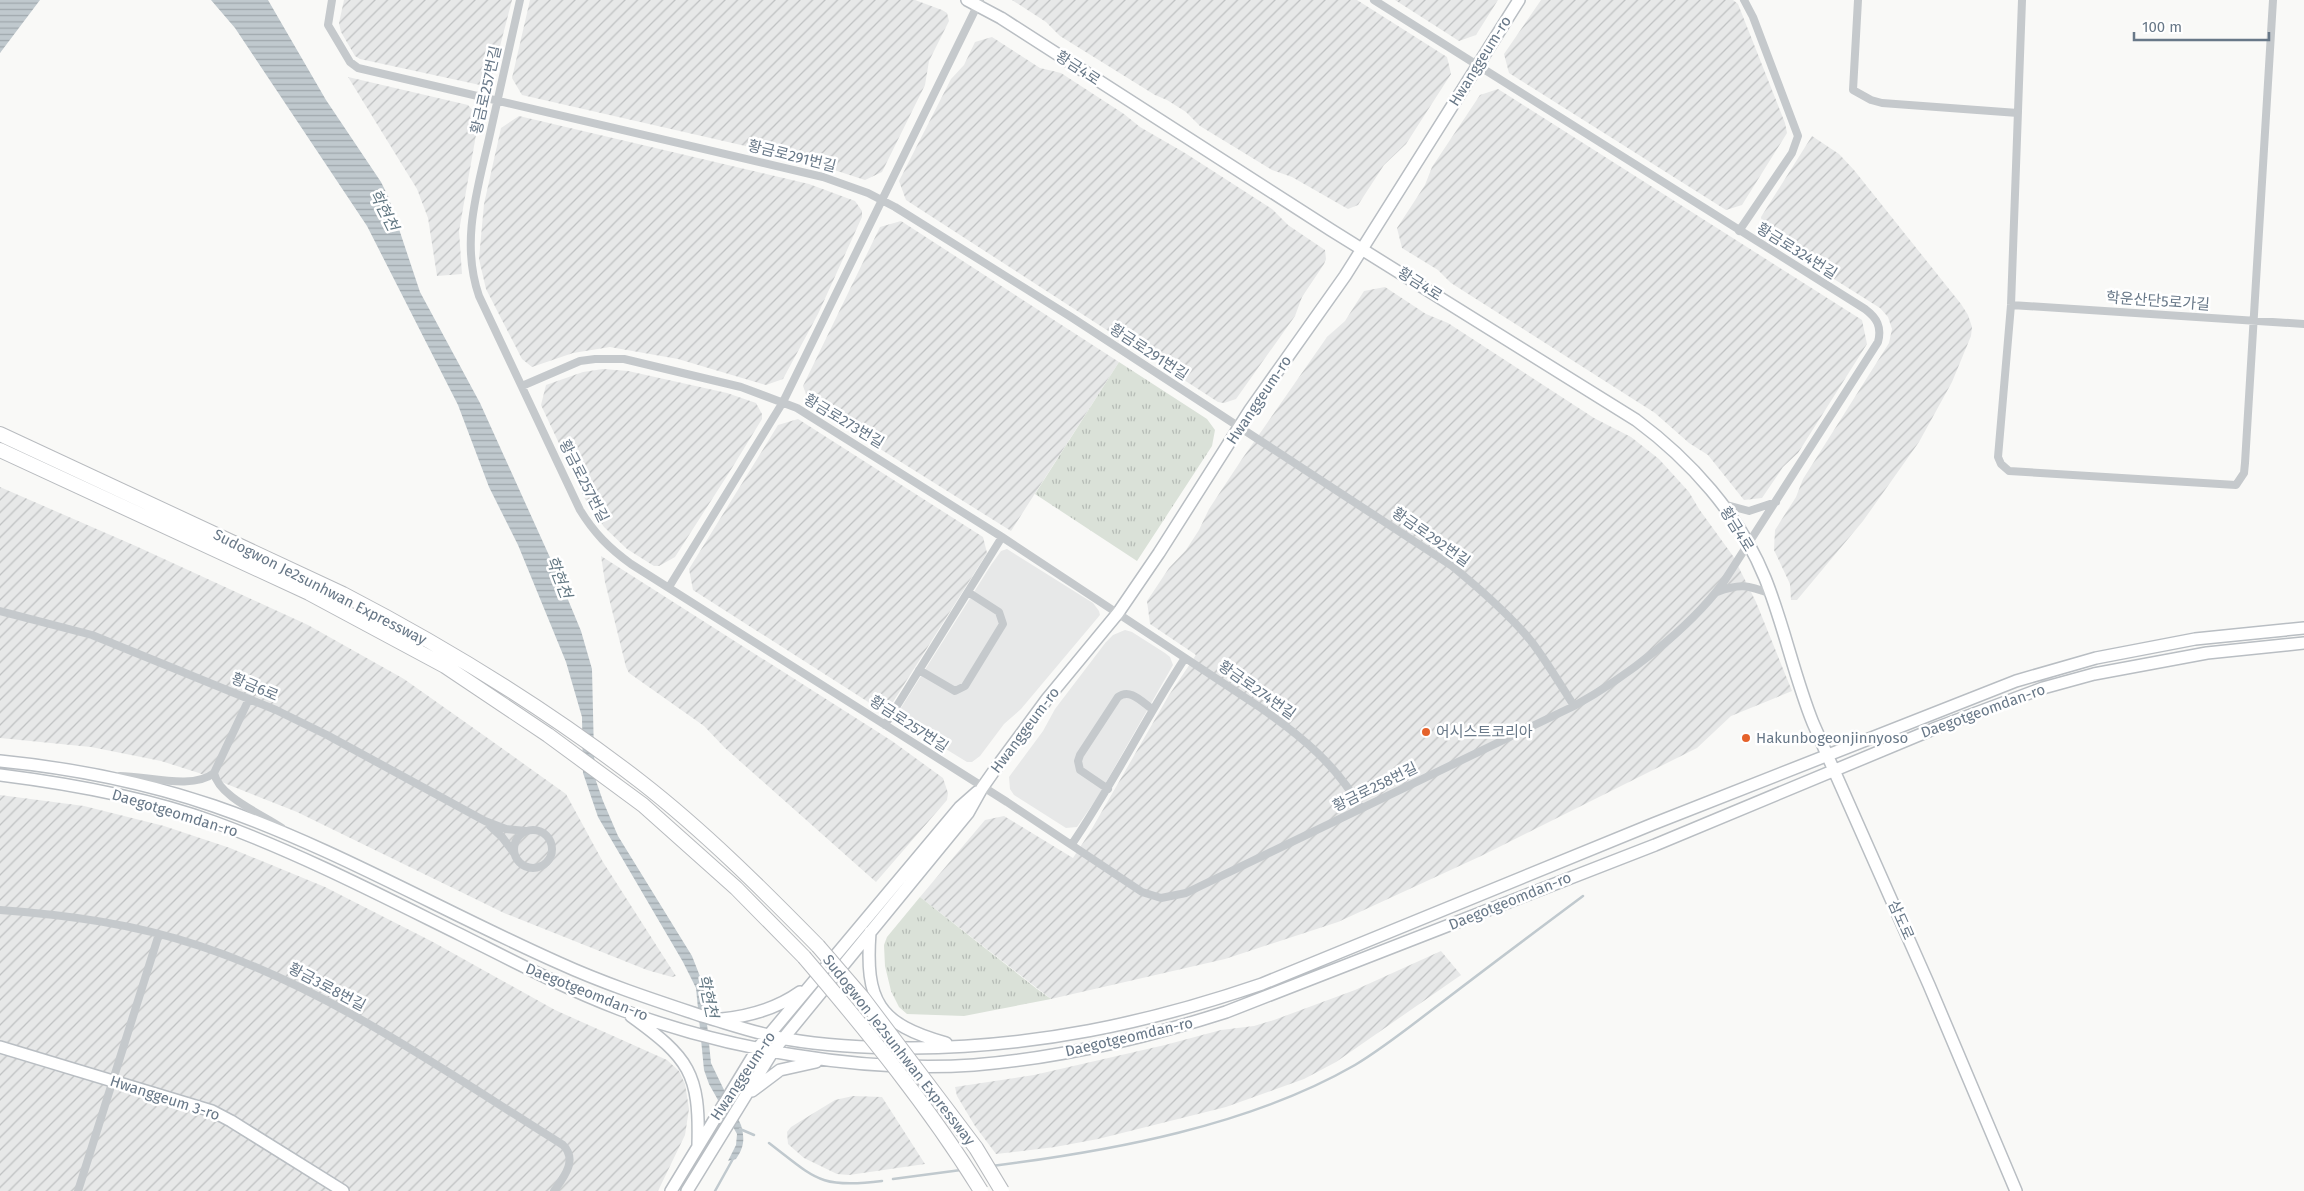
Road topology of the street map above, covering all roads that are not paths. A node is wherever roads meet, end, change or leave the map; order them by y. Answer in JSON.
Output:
{"nodes":[{"id":1,"x":332,"y":0,"type":"edge"},
{"id":2,"x":520,"y":0,"type":"edge"},
{"id":3,"x":967,"y":0,"type":"edge"},
{"id":4,"x":1374,"y":0,"type":"edge"},
{"id":5,"x":1519,"y":0,"type":"edge"},
{"id":6,"x":1858,"y":0,"type":"edge"},
{"id":7,"x":2022,"y":0,"type":"edge"},
{"id":8,"x":2273,"y":0,"type":"edge"},
{"id":9,"x":1746,"y":2,"type":"edge"},
{"id":10,"x":979,"y":3,"type":"edge"},
{"id":11,"x":1477,"y":66,"type":"junction"},
{"id":12,"x":498,"y":101,"type":"junction"},
{"id":13,"x":2018,"y":113,"type":"junction"},
{"id":14,"x":881,"y":199,"type":"junction"},
{"id":15,"x":1740,"y":231,"type":"junction"},
{"id":16,"x":1362,"y":248,"type":"junction"},
{"id":17,"x":2011,"y":304,"type":"junction"},
{"id":18,"x":2254,"y":322,"type":"junction"},
{"id":19,"x":2304,"y":324,"type":"edge"},
{"id":20,"x":522,"y":386,"type":"junction"},
{"id":21,"x":783,"y":402,"type":"junction"},
{"id":22,"x":1240,"y":427,"type":"junction"},
{"id":23,"x":0,"y":434,"type":"edge"},
{"id":24,"x":0,"y":450,"type":"edge"},
{"id":25,"x":1776,"y":502,"type":"junction"},
{"id":26,"x":1721,"y":503,"type":"junction"},
{"id":27,"x":1002,"y":537,"type":"junction"},
{"id":28,"x":1749,"y":545,"type":"junction"},
{"id":29,"x":669,"y":587,"type":"junction"},
{"id":30,"x":968,"y":592,"type":"junction"},
{"id":31,"x":1717,"y":592,"type":"junction"},
{"id":32,"x":1771,"y":594,"type":"junction"},
{"id":33,"x":0,"y":611,"type":"edge"},
{"id":34,"x":1118,"y":613,"type":"junction"},
{"id":35,"x":2304,"y":628,"type":"edge"},
{"id":36,"x":2304,"y":643,"type":"edge"},
{"id":37,"x":1788,"y":649,"type":"joint"},
{"id":38,"x":1185,"y":658,"type":"junction"},
{"id":39,"x":919,"y":670,"type":"junction"},
{"id":40,"x":249,"y":699,"type":"junction"},
{"id":41,"x":1574,"y":706,"type":"junction"},
{"id":42,"x":1152,"y":709,"type":"junction"},
{"id":43,"x":885,"y":725,"type":"junction"},
{"id":44,"x":1827,"y":754,"type":"junction"},
{"id":45,"x":0,"y":761,"type":"edge"},
{"id":46,"x":1834,"y":770,"type":"junction"},
{"id":47,"x":214,"y":773,"type":"junction"},
{"id":48,"x":0,"y":775,"type":"edge"},
{"id":49,"x":94,"y":776,"type":"junction"},
{"id":50,"x":982,"y":788,"type":"junction"},
{"id":51,"x":1108,"y":789,"type":"junction"},
{"id":52,"x":1361,"y":809,"type":"junction"},
{"id":53,"x":485,"y":821,"type":"junction"},
{"id":54,"x":526,"y":832,"type":"junction"},
{"id":55,"x":298,"y":840,"type":"junction"},
{"id":56,"x":1072,"y":844,"type":"junction"},
{"id":57,"x":514,"y":854,"type":"junction"},
{"id":58,"x":0,"y":910,"type":"edge"},
{"id":59,"x":870,"y":932,"type":"junction"},
{"id":60,"x":159,"y":934,"type":"junction"},
{"id":61,"x":812,"y":984,"type":"junction"},
{"id":62,"x":622,"y":1010,"type":"junction"},
{"id":63,"x":724,"y":1020,"type":"junction"},
{"id":64,"x":769,"y":1035,"type":"junction"},
{"id":65,"x":783,"y":1038,"type":"junction"},
{"id":66,"x":0,"y":1047,"type":"edge"},
{"id":67,"x":960,"y":1047,"type":"junction"},
{"id":68,"x":758,"y":1048,"type":"junction"},
{"id":69,"x":772,"y":1051,"type":"junction"},
{"id":70,"x":830,"y":1059,"type":"junction"},
{"id":71,"x":113,"y":1082,"type":"junction"},
{"id":72,"x":756,"y":1085,"type":"junction"},
{"id":73,"x":698,"y":1147,"type":"junction"},
{"id":74,"x":78,"y":1191,"type":"edge"},
{"id":75,"x":343,"y":1191,"type":"edge"},
{"id":76,"x":554,"y":1191,"type":"edge"},
{"id":77,"x":672,"y":1191,"type":"edge"},
{"id":78,"x":687,"y":1191,"type":"edge"},
{"id":79,"x":982,"y":1191,"type":"edge"},
{"id":80,"x":1002,"y":1191,"type":"edge"},
{"id":81,"x":2016,"y":1191,"type":"edge"}],
"edges":[{"from":1,"to":12,"type":"street","name":"황금로291번길"},
{"from":2,"to":12,"type":"street","name":"황금로257번길"},
{"from":3,"to":10,"type":"main road","name":"황금4로"},
{"from":4,"to":11,"type":"street","name":"황금로324번길"},
{"from":5,"to":11,"type":"main road","name":"Hwanggeum-ro"},
{"from":6,"to":13,"type":"street"},
{"from":7,"to":13,"type":"street"},
{"from":8,"to":18,"type":"street"},
{"from":9,"to":15,"type":"street"},
{"from":10,"to":14,"type":"street"},
{"from":10,"to":16,"type":"main road","name":"황금4로"},
{"from":11,"to":15,"type":"street","name":"황금로324번길"},
{"from":11,"to":16,"type":"main road","name":"Hwanggeum-ro"},
{"from":12,"to":14,"type":"street","name":"황금로291번길"},
{"from":12,"to":20,"type":"street","name":"황금로257번길"},
{"from":13,"to":17,"type":"street"},
{"from":14,"to":21,"type":"street"},
{"from":14,"to":22,"type":"street","name":"황금로291번길"},
{"from":15,"to":25,"type":"street","name":"황금로324번길"},
{"from":16,"to":22,"type":"main road","name":"Hwanggeum-ro"},
{"from":16,"to":26,"type":"main road","name":"황금4로"},
{"from":17,"to":18,"type":"street","name":"학운산단5로가길"},
{"from":17,"to":18,"type":"street"},
{"from":18,"to":19,"type":"street","name":"학운산단5로가길"},
{"from":20,"to":21,"type":"street","name":"황금로273번길"},
{"from":20,"to":29,"type":"street","name":"황금로257번길"},
{"from":21,"to":27,"type":"street","name":"황금로273번길"},
{"from":21,"to":29,"type":"street"},
{"from":22,"to":34,"type":"main road","name":"Hwanggeum-ro"},
{"from":22,"to":41,"type":"street","name":"황금로292번길"},
{"from":23,"to":80,"type":"highway","name":"Sudogwon Je2sunhwan Expressway","bridge":true},
{"from":24,"to":79,"type":"highway","name":"Sudogwon Je2sunhwan Expressway","bridge":true},
{"from":25,"to":26,"type":"street"},
{"from":25,"to":28,"type":"street","name":"황금로324번길"},
{"from":26,"to":28,"type":"main road","name":"황금4로"},
{"from":27,"to":30,"type":"street"},
{"from":27,"to":34,"type":"street","name":"황금로273번길"},
{"from":28,"to":31,"type":"street","name":"황금로258번길"},
{"from":28,"to":32,"type":"main road","name":"황금4로"},
{"from":29,"to":43,"type":"street","name":"황금로257번길"},
{"from":30,"to":39,"type":"street"},
{"from":30,"to":39,"type":"street"},
{"from":31,"to":32,"type":"street"},
{"from":31,"to":41,"type":"street","name":"황금로258번길"},
{"from":32,"to":37,"type":"main road","name":"황금4로"},
{"from":33,"to":40,"type":"street","name":"황금6로"},
{"from":34,"to":38,"type":"street","name":"황금로274번길"},
{"from":34,"to":50,"type":"main road","name":"Hwanggeum-ro"},
{"from":35,"to":44,"type":"main road","name":"Daegotgeomdan-ro"},
{"from":36,"to":46,"type":"main road","name":"Daegotgeomdan-ro"},
{"from":37,"to":44,"type":"main road","name":"삼도로"},
{"from":38,"to":42,"type":"street"},
{"from":38,"to":52,"type":"street","name":"황금로274번길"},
{"from":39,"to":43,"type":"street"},
{"from":40,"to":47,"type":"street"},
{"from":40,"to":53,"type":"street","name":"황금6로"},
{"from":41,"to":52,"type":"street","name":"황금로258번길"},
{"from":42,"to":51,"type":"street"},
{"from":42,"to":51,"type":"street"},
{"from":43,"to":50,"type":"street","name":"황금로257번길"},
{"from":44,"to":46,"type":"main road","name":"삼도로"},
{"from":44,"to":67,"type":"main road","name":"Daegotgeomdan-ro"},
{"from":45,"to":49,"type":"main road","name":"Daegotgeomdan-ro"},
{"from":46,"to":70,"type":"main road","name":"Daegotgeomdan-ro"},
{"from":46,"to":81,"type":"main road","name":"삼도로"},
{"from":47,"to":49,"type":"street"},
{"from":47,"to":55,"type":"street"},
{"from":48,"to":62,"type":"main road","name":"Daegotgeomdan-ro"},
{"from":49,"to":55,"type":"main road","name":"Daegotgeomdan-ro"},
{"from":50,"to":56,"type":"street","name":"황금로258번길"},
{"from":50,"to":59,"type":"main road","name":"Hwanggeum-ro"},
{"from":50,"to":61,"type":"main road","name":"Hwanggeum-ro"},
{"from":51,"to":56,"type":"street"},
{"from":52,"to":56,"type":"street","name":"황금로258번길"},
{"from":53,"to":54,"type":"street"},
{"from":53,"to":57,"type":"street"},
{"from":54,"to":57,"type":"street"},
{"from":54,"to":57,"type":"street"},
{"from":55,"to":63,"type":"main road","name":"Daegotgeomdan-ro"},
{"from":58,"to":60,"type":"street","name":"황금3로8번길"},
{"from":59,"to":65,"type":"main road","name":"Hwanggeum-ro"},
{"from":59,"to":67,"type":"main road"},
{"from":60,"to":71,"type":"street"},
{"from":60,"to":76,"type":"street","name":"황금3로8번길"},
{"from":61,"to":63,"type":"main road"},
{"from":61,"to":64,"type":"main road","name":"Hwanggeum-ro"},
{"from":62,"to":68,"type":"main road","name":"Daegotgeomdan-ro"},
{"from":62,"to":73,"type":"main road"},
{"from":63,"to":64,"type":"main road","name":"Daegotgeomdan-ro"},
{"from":64,"to":65,"type":"main road","name":"Daegotgeomdan-ro"},
{"from":64,"to":68,"type":"main road","name":"Hwanggeum-ro"},
{"from":65,"to":67,"type":"main road","name":"Daegotgeomdan-ro"},
{"from":65,"to":69,"type":"main road","name":"Hwanggeum-ro"},
{"from":66,"to":71,"type":"main road","name":"Hwanggeum 3-ro"},
{"from":68,"to":69,"type":"main road","name":"Daegotgeomdan-ro"},
{"from":68,"to":73,"type":"main road","name":"Hwanggeum-ro"},
{"from":69,"to":70,"type":"main road","name":"Daegotgeomdan-ro"},
{"from":69,"to":72,"type":"main road","name":"Hwanggeum-ro"},
{"from":70,"to":72,"type":"main road"},
{"from":71,"to":74,"type":"street"},
{"from":71,"to":75,"type":"main road","name":"Hwanggeum 3-ro"},
{"from":72,"to":78,"type":"main road","name":"Hwanggeum-ro"},
{"from":73,"to":77,"type":"main road","name":"Hwanggeum-ro"}]}
